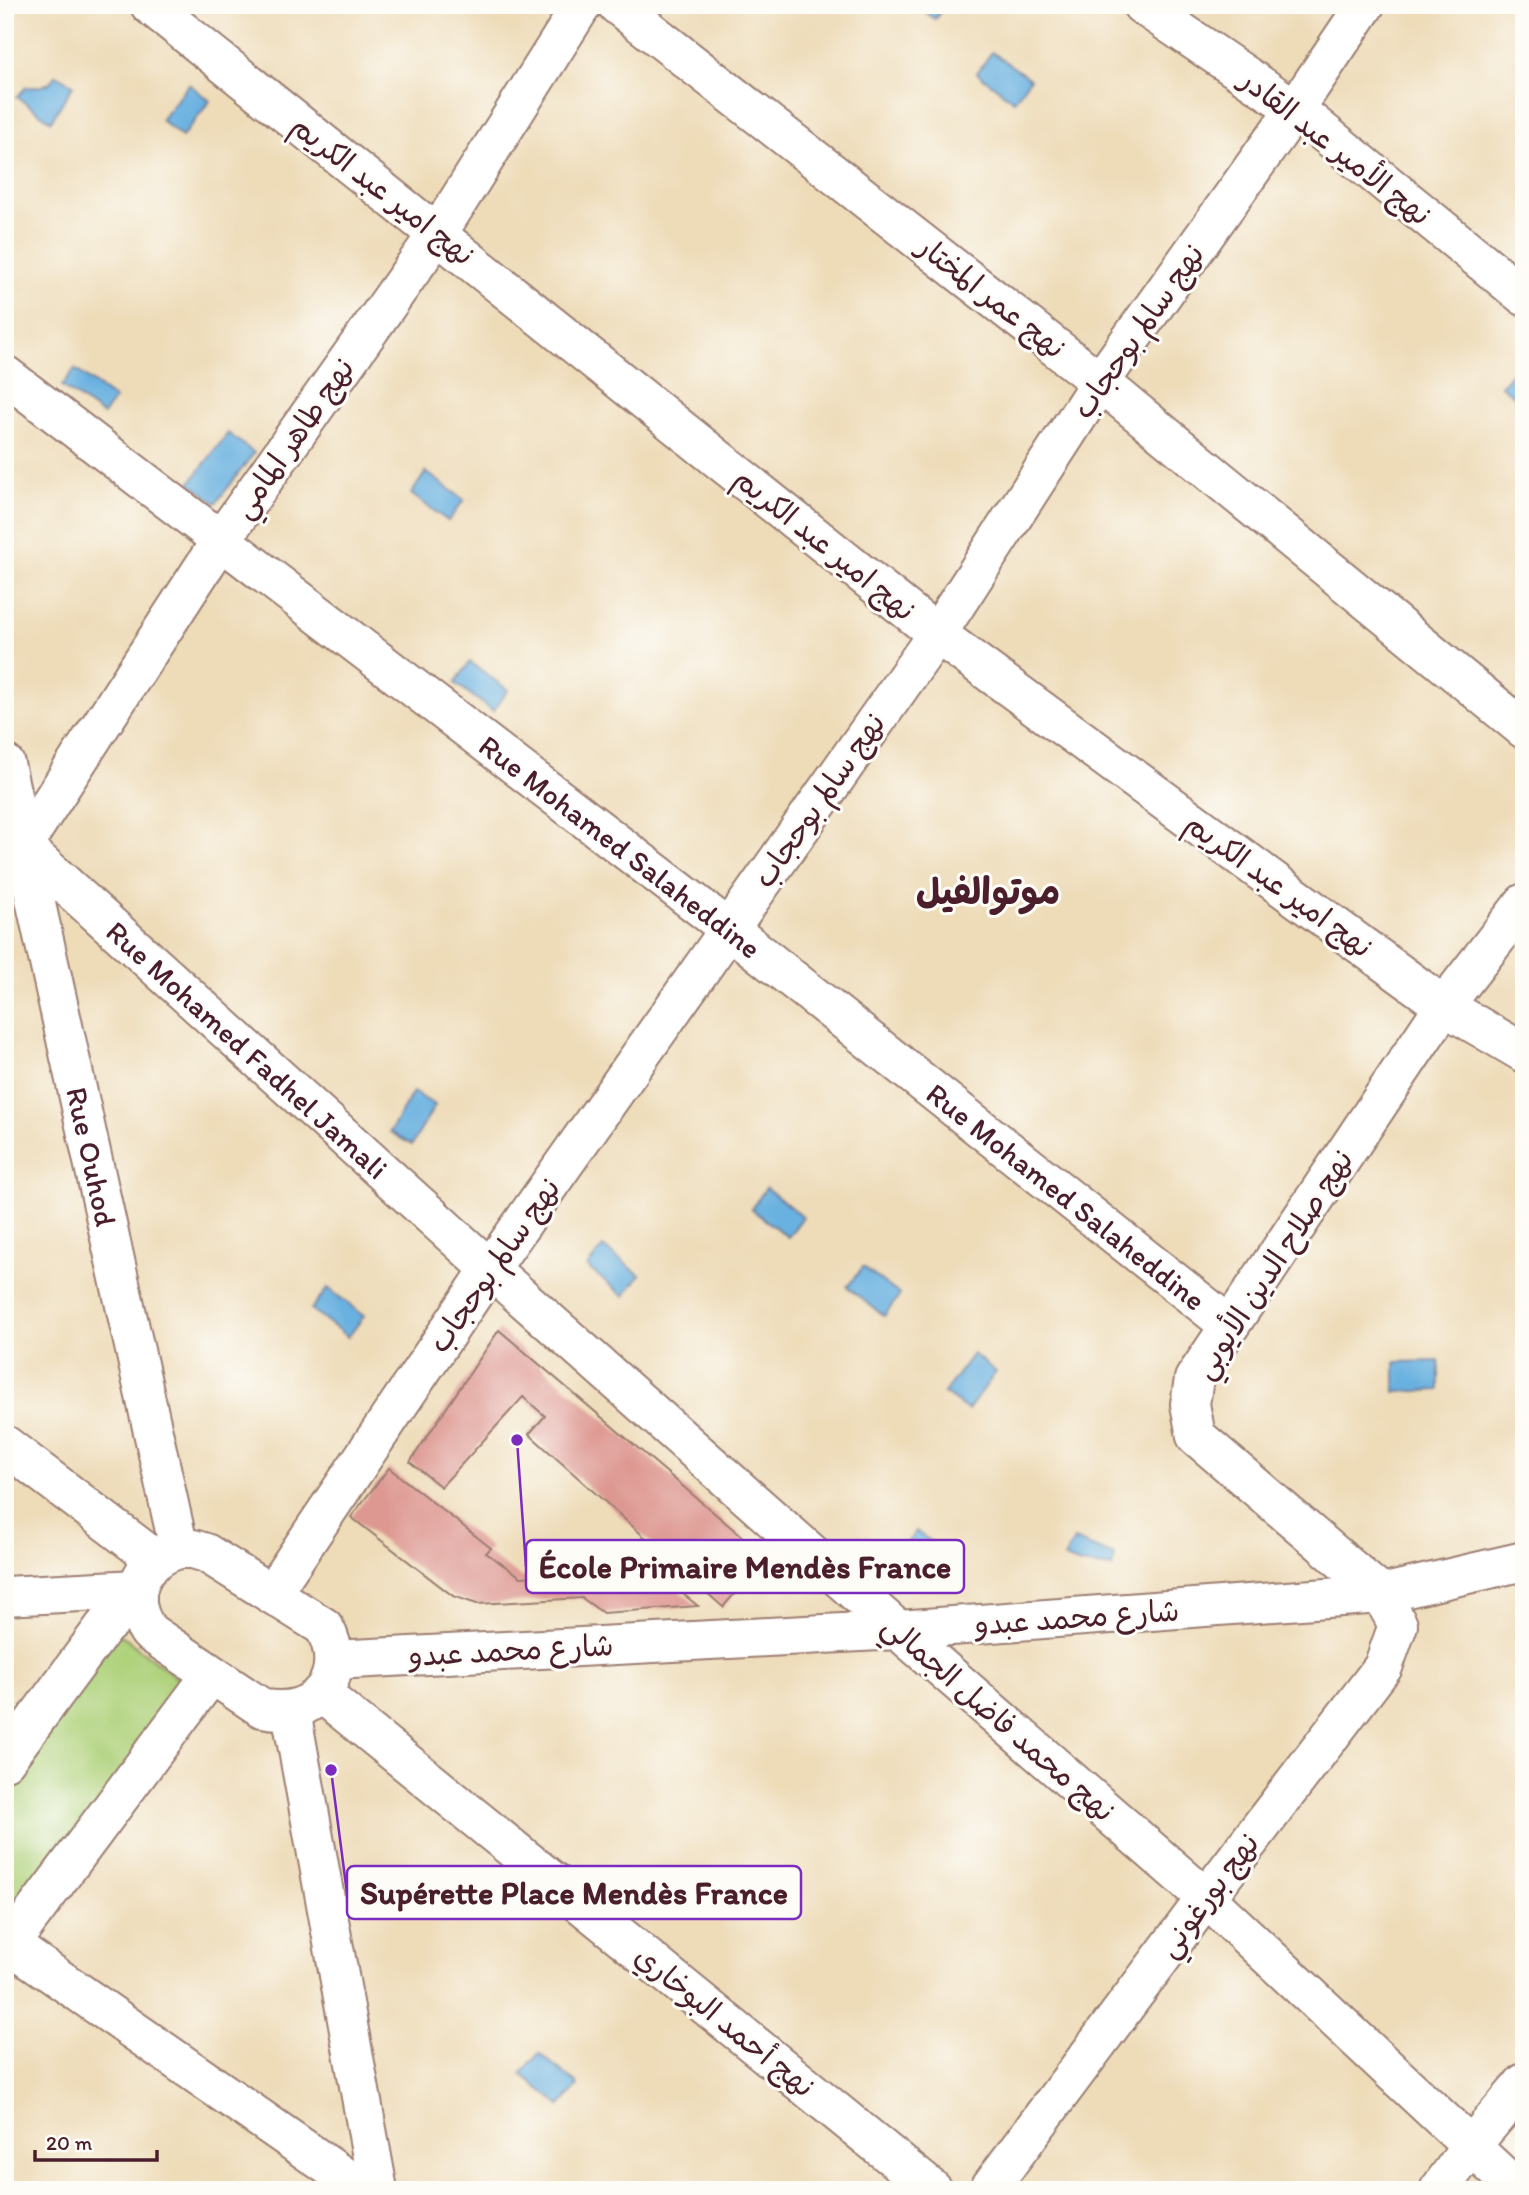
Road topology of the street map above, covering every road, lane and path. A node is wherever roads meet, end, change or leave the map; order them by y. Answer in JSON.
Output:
{"nodes":[{"id":1,"x":150,"y":5,"type":"edge"},
{"id":2,"x":582,"y":5,"type":"edge"},
{"id":3,"x":617,"y":5,"type":"edge"},
{"id":4,"x":1142,"y":5,"type":"edge"},
{"id":5,"x":1365,"y":5,"type":"edge"},
{"id":6,"x":1295,"y":109,"type":"junction"},
{"id":7,"x":438,"y":233,"type":"junction"},
{"id":8,"x":1524,"y":296,"type":"edge"},
{"id":9,"x":5,"y":374,"type":"edge"},
{"id":10,"x":1100,"y":382,"type":"junction"},
{"id":11,"x":221,"y":540,"type":"junction"},
{"id":12,"x":937,"y":634,"type":"junction"},
{"id":13,"x":1524,"y":729,"type":"edge"},
{"id":14,"x":5,"y":764,"type":"edge"},
{"id":15,"x":11,"y":849,"type":"edge"},
{"id":16,"x":1524,"y":903,"type":"edge"},
{"id":17,"x":729,"y":929,"type":"junction"},
{"id":18,"x":1444,"y":1006,"type":"junction"},
{"id":19,"x":1524,"y":1053,"type":"edge"},
{"id":20,"x":490,"y":1269,"type":"junction"},
{"id":21,"x":1229,"y":1325,"type":"junction"},
{"id":22,"x":5,"y":1446,"type":"edge"},
{"id":23,"x":1524,"y":1561,"type":"edge"},
{"id":24,"x":152,"y":1574,"type":"junction"},
{"id":25,"x":271,"y":1594,"type":"junction"},
{"id":26,"x":1381,"y":1594,"type":"junction"},
{"id":27,"x":5,"y":1596,"type":"edge"},
{"id":28,"x":898,"y":1630,"type":"junction"},
{"id":29,"x":211,"y":1675,"type":"junction"},
{"id":30,"x":315,"y":1688,"type":"junction"},
{"id":31,"x":5,"y":1761,"type":"edge"},
{"id":32,"x":1206,"y":1898,"type":"junction"},
{"id":33,"x":7,"y":1945,"type":"edge"},
{"id":34,"x":1524,"y":2083,"type":"edge"},
{"id":35,"x":1471,"y":2146,"type":"junction"},
{"id":36,"x":363,"y":2190,"type":"edge"},
{"id":37,"x":378,"y":2190,"type":"edge"},
{"id":38,"x":933,"y":2190,"type":"edge"},
{"id":39,"x":988,"y":2190,"type":"edge"},
{"id":40,"x":1439,"y":2190,"type":"edge"},
{"id":41,"x":1518,"y":2190,"type":"edge"}],
"edges":[{"from":1,"to":7,"type":"street","name":"نهج امير عبد الكريم"},
{"from":2,"to":7,"type":"street","name":"نهج طاهر المامي"},
{"from":3,"to":10,"type":"street","name":"نهج عمر المختار"},
{"from":4,"to":6,"type":"street","name":"نهج الأمير عبد القادر"},
{"from":5,"to":6,"type":"street","name":"نهج سالم بوحجاب"},
{"from":6,"to":8,"type":"street","name":"نهج الأمير عبد القادر"},
{"from":6,"to":10,"type":"street","name":"نهج سالم بوحجاب"},
{"from":7,"to":11,"type":"street","name":"نهج طاهر المامي"},
{"from":7,"to":12,"type":"street","name":"نهج امير عبد الكريم"},
{"from":9,"to":11,"type":"street","name":"Rue Mohamed Salaheddine"},
{"from":10,"to":12,"type":"street","name":"نهج سالم بوحجاب"},
{"from":10,"to":13,"type":"street","name":"نهج عمر المختار"},
{"from":11,"to":15,"type":"street","name":"نهج طاهر المامي"},
{"from":11,"to":17,"type":"street","name":"Rue Mohamed Salaheddine"},
{"from":12,"to":17,"type":"street","name":"نهج سالم بوحجاب"},
{"from":12,"to":18,"type":"street","name":"نهج امير عبد الكريم"},
{"from":14,"to":15,"type":"street","name":"Rue Ouhod"},
{"from":15,"to":20,"type":"street","name":"Rue Mohamed Fadhel Jamali"},
{"from":15,"to":24,"type":"street","name":"Rue Ouhod"},
{"from":16,"to":18,"type":"street","name":"نهج صلاح الدين الأيوبي"},
{"from":17,"to":20,"type":"street","name":"نهج سالم بوحجاب"},
{"from":17,"to":21,"type":"street","name":"Rue Mohamed Salaheddine"},
{"from":18,"to":19,"type":"street","name":"نهج امير عبد الكريم"},
{"from":18,"to":21,"type":"street","name":"نهج صلاح الدين الأيوبي"},
{"from":20,"to":25,"type":"street","name":"نهج سالم بوحجاب"},
{"from":20,"to":28,"type":"street","name":"نهج محمد فاضل الجمالي"},
{"from":21,"to":26,"type":"street","name":"نهج صلاح الدين الأيوبي"},
{"from":22,"to":24,"type":"street"},
{"from":23,"to":26,"type":"street","name":"شارع محمد عبدو"},
{"from":24,"to":25,"type":"street"},
{"from":24,"to":27,"type":"street"},
{"from":24,"to":29,"type":"street","name":"Rue Ouhod"},
{"from":24,"to":31,"type":"street"},
{"from":25,"to":30,"type":"street"},
{"from":26,"to":28,"type":"street","name":"شارع محمد عبدو"},
{"from":26,"to":32,"type":"street","name":"نهج بورغوني"},
{"from":28,"to":30,"type":"street","name":"شارع محمد عبدو"},
{"from":28,"to":32,"type":"street","name":"نهج محمد فاضل الجمالي"},
{"from":29,"to":30,"type":"street","name":"شارع محمد عبدو"},
{"from":29,"to":33,"type":"street"},
{"from":30,"to":37,"type":"street"},
{"from":30,"to":38,"type":"street","name":"نهج أحمد البوخاري"},
{"from":32,"to":35,"type":"street","name":"نهج محمد فاضل الجمالي"},
{"from":32,"to":39,"type":"street","name":"نهج بورغوني"},
{"from":33,"to":36,"type":"street"},
{"from":34,"to":35,"type":"street"},
{"from":35,"to":40,"type":"street"},
{"from":35,"to":41,"type":"street","name":"نهج محمد فاضل الجمالي"}]}
